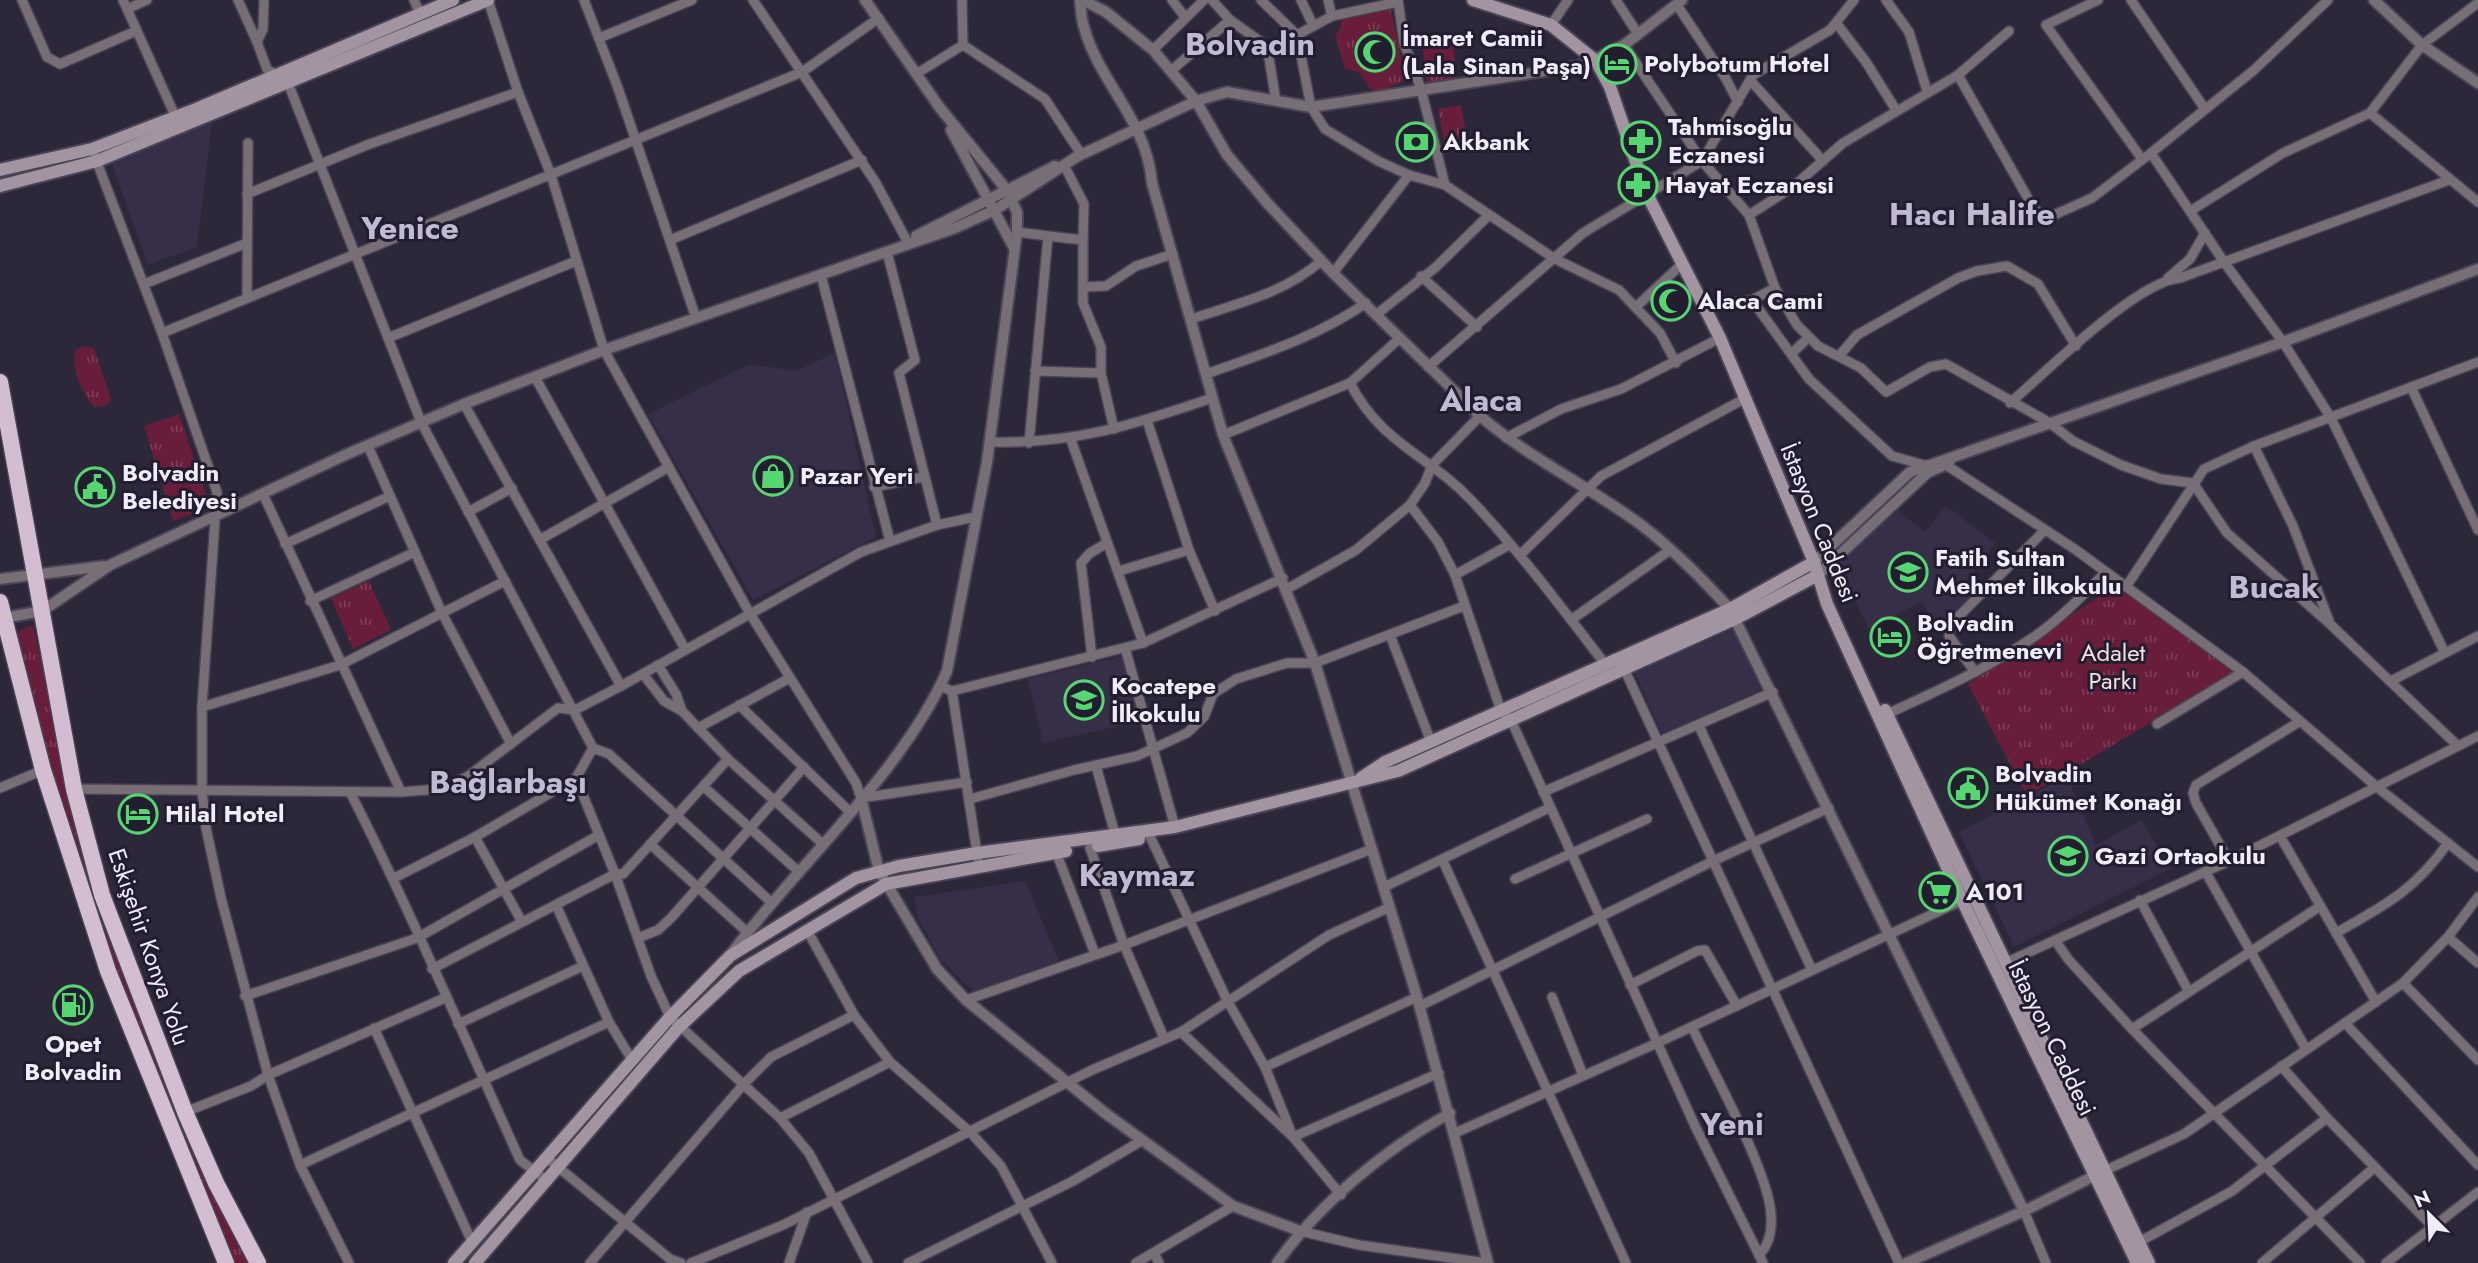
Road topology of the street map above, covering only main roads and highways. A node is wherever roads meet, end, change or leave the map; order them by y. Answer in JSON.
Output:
{"nodes":[{"id":1,"x":453,"y":0,"type":"edge"},
{"id":2,"x":488,"y":0,"type":"edge"},
{"id":3,"x":1473,"y":0,"type":"edge"},
{"id":4,"x":178,"y":122,"type":"junction"},
{"id":5,"x":94,"y":155,"type":"junction"},
{"id":6,"x":0,"y":170,"type":"edge"},
{"id":7,"x":0,"y":186,"type":"edge"},
{"id":8,"x":0,"y":382,"type":"edge"},
{"id":9,"x":1816,"y":569,"type":"junction"},
{"id":10,"x":0,"y":602,"type":"edge"},
{"id":11,"x":2,"y":617,"type":"edge"},
{"id":12,"x":1622,"y":664,"type":"junction"},
{"id":13,"x":1352,"y":785,"type":"junction"},
{"id":14,"x":1148,"y":833,"type":"junction"},
{"id":15,"x":977,"y":860,"type":"junction"},
{"id":16,"x":1967,"y":898,"type":"junction"},
{"id":17,"x":2100,"y":1174,"type":"junction"},
{"id":18,"x":226,"y":1263,"type":"edge"},
{"id":19,"x":258,"y":1263,"type":"edge"},
{"id":20,"x":454,"y":1263,"type":"edge"},
{"id":21,"x":475,"y":1263,"type":"edge"},
{"id":22,"x":2137,"y":1263,"type":"edge"},
{"id":23,"x":2149,"y":1263,"type":"edge"}],
"edges":[{"from":1,"to":4,"type":"main road"},
{"from":2,"to":4,"type":"main road"},
{"from":3,"to":9,"type":"main road","name":"İstasyon Caddesi"},
{"from":4,"to":5,"type":"main road"},
{"from":5,"to":6,"type":"main road"},
{"from":5,"to":7,"type":"main road"},
{"from":8,"to":19,"type":"highway","name":"Eskişehir Konya Yolu"},
{"from":9,"to":12,"type":"main road"},
{"from":9,"to":16,"type":"main road"},
{"from":9,"to":16,"type":"main road","name":"İstasyon Caddesi"},
{"from":10,"to":11,"type":"highway","name":"Eskişehir Konya Yolu"},
{"from":11,"to":18,"type":"highway","name":"Eskişehir Konya Yolu"},
{"from":12,"to":13,"type":"main road"},
{"from":12,"to":13,"type":"main road"},
{"from":13,"to":14,"type":"main road"},
{"from":14,"to":15,"type":"main road"},
{"from":14,"to":15,"type":"main road"},
{"from":15,"to":20,"type":"main road"},
{"from":15,"to":21,"type":"main road"},
{"from":16,"to":17,"type":"main road","name":"İstasyon Caddesi"},
{"from":16,"to":17,"type":"main road"},
{"from":17,"to":22,"type":"main road","name":"İstasyon Caddesi"},
{"from":17,"to":23,"type":"main road"}]}
